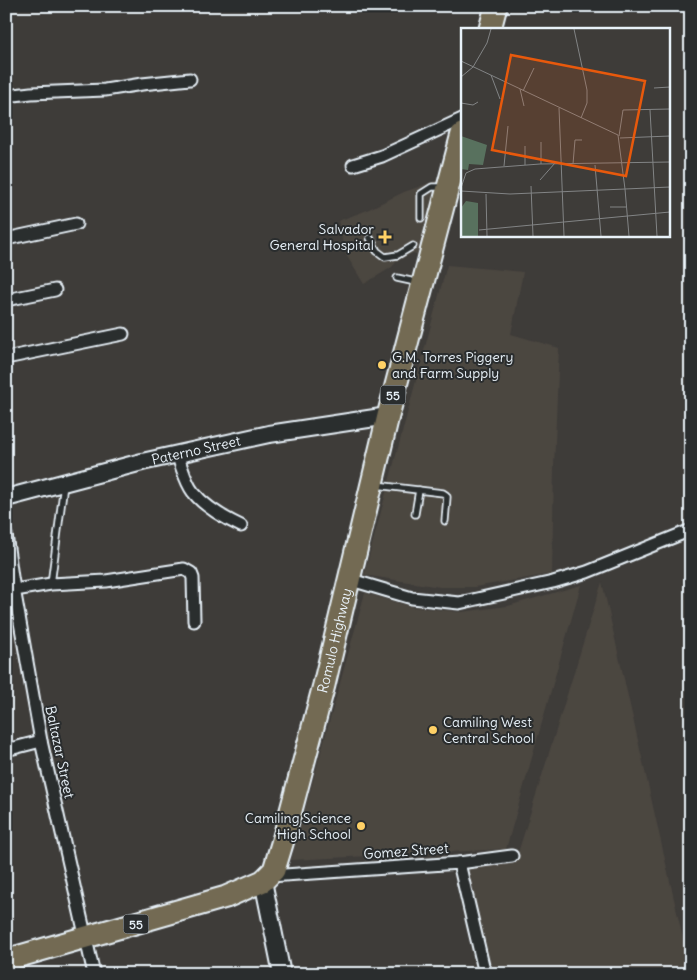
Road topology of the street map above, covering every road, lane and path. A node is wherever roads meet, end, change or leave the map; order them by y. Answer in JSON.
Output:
{"nodes":[{"id":1,"x":496,"y":6,"type":"edge"},
{"id":2,"x":490,"y":28,"type":"edge"},
{"id":3,"x":190,"y":79,"type":"dead end"},
{"id":4,"x":6,"y":96,"type":"edge"},
{"id":5,"x":461,"y":133,"type":"edge"},
{"id":6,"x":461,"y":136,"type":"edge"},
{"id":7,"x":353,"y":165,"type":"dead end"},
{"id":8,"x":442,"y":197,"type":"junction"},
{"id":9,"x":421,"y":218,"type":"dead end"},
{"id":10,"x":76,"y":224,"type":"dead end"},
{"id":11,"x":370,"y":238,"type":"dead end"},
{"id":12,"x":6,"y":239,"type":"edge"},
{"id":13,"x":413,"y":246,"type":"dead end"},
{"id":14,"x":397,"y":278,"type":"dead end"},
{"id":15,"x":423,"y":283,"type":"junction"},
{"id":16,"x":55,"y":290,"type":"dead end"},
{"id":17,"x":6,"y":300,"type":"edge"},
{"id":18,"x":122,"y":334,"type":"dead end"},
{"id":19,"x":6,"y":358,"type":"edge"},
{"id":20,"x":388,"y":416,"type":"junction"},
{"id":21,"x":177,"y":455,"type":"junction"},
{"id":22,"x":65,"y":482,"type":"junction"},
{"id":23,"x":371,"y":484,"type":"junction"},
{"id":24,"x":419,"y":490,"type":"junction"},
{"id":25,"x":6,"y":498,"type":"edge"},
{"id":26,"x":415,"y":514,"type":"dead end"},
{"id":27,"x":445,"y":521,"type":"dead end"},
{"id":28,"x":241,"y":526,"type":"dead end"},
{"id":29,"x":691,"y":530,"type":"edge"},
{"id":30,"x":6,"y":534,"type":"edge"},
{"id":31,"x":348,"y":579,"type":"junction"},
{"id":32,"x":51,"y":584,"type":"junction"},
{"id":33,"x":14,"y":590,"type":"junction"},
{"id":34,"x":194,"y":620,"type":"dead end"},
{"id":35,"x":41,"y":741,"type":"junction"},
{"id":36,"x":6,"y":750,"type":"edge"},
{"id":37,"x":512,"y":856,"type":"dead end"},
{"id":38,"x":459,"y":863,"type":"junction"},
{"id":39,"x":266,"y":878,"type":"junction"},
{"id":40,"x":86,"y":938,"type":"junction"},
{"id":41,"x":6,"y":960,"type":"edge"},
{"id":42,"x":94,"y":974,"type":"edge"},
{"id":43,"x":282,"y":974,"type":"edge"},
{"id":44,"x":485,"y":974,"type":"edge"}],
"edges":[{"from":1,"to":2,"type":"highway"},
{"from":3,"to":4,"type":"street"},
{"from":5,"to":7,"type":"street"},
{"from":6,"to":8,"type":"highway","name":"Romulo Highway","number":"55"},
{"from":8,"to":9,"type":"lane"},
{"from":8,"to":15,"type":"highway","name":"Romulo Highway","number":"55"},
{"from":10,"to":12,"type":"street"},
{"from":11,"to":13,"type":"lane"},
{"from":14,"to":15,"type":"lane"},
{"from":15,"to":20,"type":"highway","name":"Romulo Highway","number":"55"},
{"from":16,"to":17,"type":"street"},
{"from":18,"to":19,"type":"street"},
{"from":20,"to":21,"type":"street","name":"Paterno Street"},
{"from":20,"to":23,"type":"highway","name":"Romulo Highway","number":"55"},
{"from":21,"to":22,"type":"street","name":"Paterno Street"},
{"from":21,"to":28,"type":"street"},
{"from":22,"to":25,"type":"street","name":"Paterno Street"},
{"from":22,"to":32,"type":"lane"},
{"from":23,"to":24,"type":"lane"},
{"from":23,"to":31,"type":"highway","name":"Romulo Highway","number":"55"},
{"from":24,"to":26,"type":"lane"},
{"from":24,"to":27,"type":"lane"},
{"from":29,"to":31,"type":"street"},
{"from":30,"to":33,"type":"street","name":"Baltazar Street"},
{"from":31,"to":39,"type":"highway","name":"Romulo Highway","number":"55"},
{"from":32,"to":33,"type":"street"},
{"from":32,"to":34,"type":"street"},
{"from":33,"to":35,"type":"street","name":"Baltazar Street"},
{"from":35,"to":36,"type":"street"},
{"from":35,"to":40,"type":"street","name":"Baltazar Street"},
{"from":37,"to":38,"type":"street"},
{"from":38,"to":39,"type":"street","name":"Gomez Street"},
{"from":38,"to":44,"type":"street","name":"Gomez Street"},
{"from":39,"to":40,"type":"highway","number":"55"},
{"from":39,"to":43,"type":"street"},
{"from":40,"to":41,"type":"highway","number":"55"},
{"from":40,"to":42,"type":"street","name":"Baltazar Street"}]}
